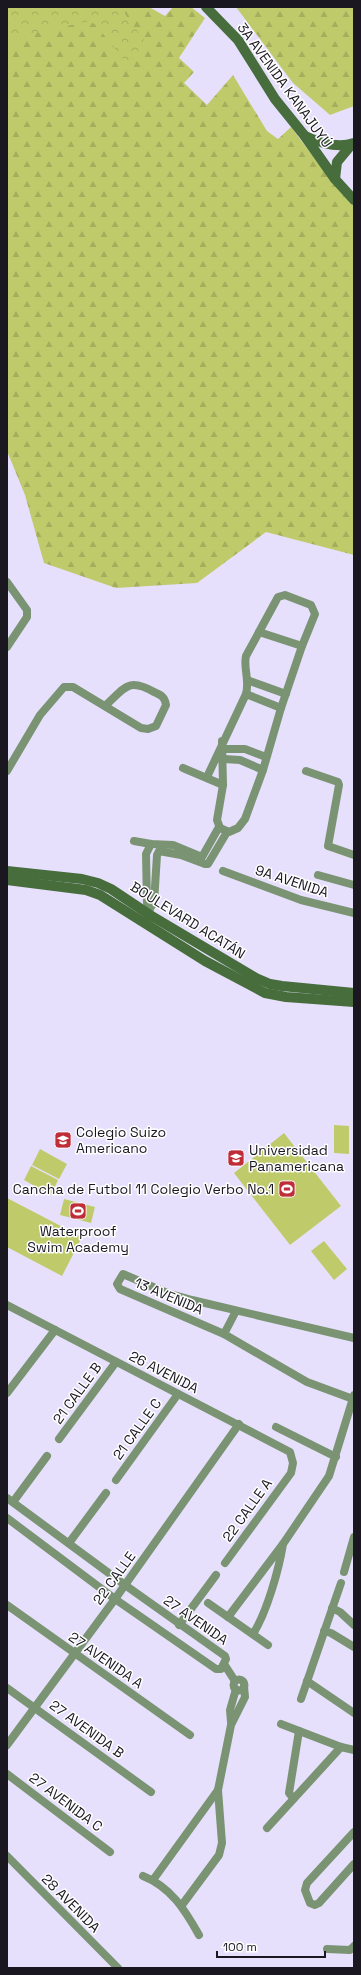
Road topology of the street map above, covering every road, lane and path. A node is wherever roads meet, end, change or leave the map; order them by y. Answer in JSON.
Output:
{"nodes":[{"id":1,"x":206,"y":7,"type":"edge"},
{"id":2,"x":304,"y":135,"type":"junction"},
{"id":3,"x":353,"y":144,"type":"edge"},
{"id":4,"x":335,"y":180,"type":"junction"},
{"id":5,"x":354,"y":200,"type":"edge"},
{"id":6,"x":7,"y":582,"type":"edge"},
{"id":7,"x":259,"y":632,"type":"junction"},
{"id":8,"x":302,"y":646,"type":"junction"},
{"id":9,"x":7,"y":647,"type":"edge"},
{"id":10,"x":247,"y":680,"type":"junction"},
{"id":11,"x":246,"y":694,"type":"junction"},
{"id":12,"x":286,"y":694,"type":"junction"},
{"id":13,"x":105,"y":706,"type":"junction"},
{"id":14,"x":281,"y":708,"type":"junction"},
{"id":15,"x":223,"y":745,"type":"junction"},
{"id":16,"x":266,"y":757,"type":"junction"},
{"id":17,"x":224,"y":759,"type":"junction"},
{"id":18,"x":183,"y":768,"type":"dead end"},
{"id":19,"x":263,"y":770,"type":"junction"},
{"id":20,"x":7,"y":771,"type":"edge"},
{"id":21,"x":306,"y":771,"type":"dead end"},
{"id":22,"x":207,"y":777,"type":"junction"},
{"id":23,"x":223,"y":785,"type":"junction"},
{"id":24,"x":223,"y":830,"type":"junction"},
{"id":25,"x":134,"y":841,"type":"dead end"},
{"id":26,"x":150,"y":844,"type":"junction"},
{"id":27,"x":166,"y":849,"type":"junction"},
{"id":28,"x":354,"y":855,"type":"edge"},
{"id":29,"x":7,"y":871,"type":"edge"},
{"id":30,"x":223,"y":871,"type":"dead end"},
{"id":31,"x":318,"y":875,"type":"dead end"},
{"id":32,"x":7,"y":880,"type":"edge"},
{"id":33,"x":354,"y":885,"type":"edge"},
{"id":34,"x":354,"y":912,"type":"edge"},
{"id":35,"x":149,"y":916,"type":"junction"},
{"id":36,"x":354,"y":993,"type":"edge"},
{"id":37,"x":354,"y":1002,"type":"edge"},
{"id":38,"x":7,"y":1305,"type":"edge"},
{"id":39,"x":236,"y":1311,"type":"junction"},
{"id":40,"x":55,"y":1330,"type":"junction"},
{"id":41,"x":224,"y":1334,"type":"junction"},
{"id":42,"x":354,"y":1338,"type":"edge"},
{"id":43,"x":116,"y":1362,"type":"junction"},
{"id":44,"x":7,"y":1393,"type":"edge"},
{"id":45,"x":178,"y":1394,"type":"junction"},
{"id":46,"x":353,"y":1397,"type":"edge"},
{"id":47,"x":239,"y":1424,"type":"junction"},
{"id":48,"x":276,"y":1427,"type":"dead end"},
{"id":49,"x":59,"y":1439,"type":"dead end"},
{"id":50,"x":47,"y":1456,"type":"dead end"},
{"id":51,"x":336,"y":1457,"type":"junction"},
{"id":52,"x":291,"y":1473,"type":"joint"},
{"id":53,"x":116,"y":1480,"type":"dead end"},
{"id":54,"x":106,"y":1493,"type":"dead end"},
{"id":55,"x":10,"y":1500,"type":"edge"},
{"id":56,"x":7,"y":1518,"type":"edge"},
{"id":57,"x":354,"y":1537,"type":"edge"},
{"id":58,"x":69,"y":1543,"type":"junction"},
{"id":59,"x":283,"y":1544,"type":"junction"},
{"id":60,"x":352,"y":1551,"type":"edge"},
{"id":61,"x":225,"y":1563,"type":"dead end"},
{"id":62,"x":344,"y":1572,"type":"dead end"},
{"id":63,"x":216,"y":1575,"type":"dead end"},
{"id":64,"x":341,"y":1582,"type":"dead end"},
{"id":65,"x":125,"y":1585,"type":"junction"},
{"id":66,"x":115,"y":1599,"type":"junction"},
{"id":67,"x":208,"y":1603,"type":"dead end"},
{"id":68,"x":7,"y":1605,"type":"edge"},
{"id":69,"x":332,"y":1608,"type":"junction"},
{"id":70,"x":228,"y":1617,"type":"junction"},
{"id":71,"x":179,"y":1625,"type":"junction"},
{"id":72,"x":354,"y":1625,"type":"edge"},
{"id":73,"x":324,"y":1631,"type":"junction"},
{"id":74,"x":253,"y":1634,"type":"junction"},
{"id":75,"x":268,"y":1645,"type":"dead end"},
{"id":76,"x":354,"y":1647,"type":"edge"},
{"id":77,"x":75,"y":1654,"type":"junction"},
{"id":78,"x":224,"y":1664,"type":"junction"},
{"id":79,"x":307,"y":1681,"type":"junction"},
{"id":80,"x":235,"y":1685,"type":"junction"},
{"id":81,"x":7,"y":1688,"type":"edge"},
{"id":82,"x":301,"y":1699,"type":"dead end"},
{"id":83,"x":35,"y":1708,"type":"junction"},
{"id":84,"x":354,"y":1713,"type":"edge"},
{"id":85,"x":281,"y":1724,"type":"dead end"},
{"id":86,"x":231,"y":1725,"type":"junction"},
{"id":87,"x":299,"y":1732,"type":"junction"},
{"id":88,"x":190,"y":1735,"type":"dead end"},
{"id":89,"x":7,"y":1745,"type":"edge"},
{"id":90,"x":341,"y":1747,"type":"junction"},
{"id":91,"x":354,"y":1750,"type":"edge"},
{"id":92,"x":7,"y":1774,"type":"edge"},
{"id":93,"x":218,"y":1790,"type":"junction"},
{"id":94,"x":151,"y":1792,"type":"dead end"},
{"id":95,"x":293,"y":1798,"type":"junction"},
{"id":96,"x":267,"y":1828,"type":"dead end"},
{"id":97,"x":354,"y":1832,"type":"edge"},
{"id":98,"x":110,"y":1852,"type":"dead end"},
{"id":99,"x":7,"y":1856,"type":"edge"},
{"id":100,"x":354,"y":1864,"type":"edge"},
{"id":101,"x":143,"y":1876,"type":"dead end"},
{"id":102,"x":153,"y":1880,"type":"junction"},
{"id":103,"x":182,"y":1905,"type":"junction"},
{"id":104,"x":199,"y":1935,"type":"dead end"},
{"id":105,"x":354,"y":1946,"type":"edge"},
{"id":106,"x":327,"y":1949,"type":"dead end"},
{"id":107,"x":118,"y":1968,"type":"edge"}],
"edges":[{"from":1,"to":2,"type":"main road","name":"3A AVENIDA KANAJUYÚ"},
{"from":2,"to":3,"type":"main road"},
{"from":2,"to":4,"type":"main road","name":"3A AVENIDA KANAJUYÚ"},
{"from":3,"to":4,"type":"main road"},
{"from":4,"to":5,"type":"main road","name":"3A AVENIDA KANAJUYÚ"},
{"from":6,"to":9,"type":"street"},
{"from":7,"to":8,"type":"street"},
{"from":7,"to":8,"type":"street"},
{"from":7,"to":10,"type":"street"},
{"from":8,"to":12,"type":"street"},
{"from":10,"to":11,"type":"street"},
{"from":10,"to":12,"type":"street"},
{"from":11,"to":14,"type":"street"},
{"from":11,"to":15,"type":"street"},
{"from":12,"to":14,"type":"street"},
{"from":13,"to":13,"type":"street"},
{"from":13,"to":20,"type":"street"},
{"from":14,"to":16,"type":"street"},
{"from":15,"to":16,"type":"street"},
{"from":15,"to":17,"type":"street"},
{"from":15,"to":22,"type":"street"},
{"from":16,"to":19,"type":"street"},
{"from":17,"to":19,"type":"street"},
{"from":17,"to":23,"type":"street"},
{"from":18,"to":22,"type":"street"},
{"from":19,"to":24,"type":"street"},
{"from":21,"to":28,"type":"street"},
{"from":22,"to":23,"type":"street"},
{"from":23,"to":24,"type":"street"},
{"from":24,"to":27,"type":"street"},
{"from":24,"to":27,"type":"street"},
{"from":25,"to":26,"type":"street"},
{"from":26,"to":27,"type":"street"},
{"from":26,"to":35,"type":"street"},
{"from":27,"to":35,"type":"street"},
{"from":29,"to":35,"type":"main road","name":"BOULEVARD ACATÁN"},
{"from":30,"to":34,"type":"street","name":"9A AVENIDA"},
{"from":31,"to":33,"type":"street"},
{"from":32,"to":35,"type":"main road","name":"BOULEVARD ACATÁN"},
{"from":35,"to":36,"type":"main road","name":"BOULEVARD ACATÁN"},
{"from":35,"to":37,"type":"main road","name":"BOULEVARD ACATÁN"},
{"from":38,"to":40,"type":"street","name":"26 AVENIDA"},
{"from":39,"to":41,"type":"street"},
{"from":39,"to":41,"type":"street","name":"13 AVENIDA"},
{"from":39,"to":42,"type":"street","name":"13 AVENIDA"},
{"from":40,"to":43,"type":"street","name":"26 AVENIDA"},
{"from":40,"to":44,"type":"street"},
{"from":41,"to":46,"type":"street","name":"13 AVENIDA"},
{"from":43,"to":45,"type":"street","name":"26 AVENIDA"},
{"from":43,"to":49,"type":"street","name":"21 CALLE B"},
{"from":45,"to":47,"type":"street","name":"26 AVENIDA"},
{"from":45,"to":53,"type":"street","name":"21 CALLE C"},
{"from":46,"to":51,"type":"street"},
{"from":47,"to":52,"type":"street","name":"26 AVENIDA"},
{"from":47,"to":65,"type":"street","name":"22 CALLE"},
{"from":48,"to":51,"type":"street"},
{"from":50,"to":55,"type":"street"},
{"from":51,"to":59,"type":"street"},
{"from":52,"to":61,"type":"street","name":"22 CALLE A"},
{"from":54,"to":58,"type":"street"},
{"from":55,"to":58,"type":"street","name":"27 AVENIDA"},
{"from":56,"to":66,"type":"street","name":"27 AVENIDA"},
{"from":57,"to":60,"type":"street"},
{"from":58,"to":65,"type":"street","name":"27 AVENIDA"},
{"from":59,"to":70,"type":"street"},
{"from":59,"to":74,"type":"street"},
{"from":60,"to":62,"type":"street"},
{"from":63,"to":71,"type":"street"},
{"from":64,"to":69,"type":"street"},
{"from":65,"to":66,"type":"street","name":"22 CALLE"},
{"from":65,"to":71,"type":"street","name":"27 AVENIDA"},
{"from":66,"to":77,"type":"street","name":"22 CALLE"},
{"from":66,"to":78,"type":"street","name":"27 AVENIDA"},
{"from":67,"to":70,"type":"street"},
{"from":68,"to":77,"type":"street","name":"27 AVENIDA A"},
{"from":69,"to":72,"type":"street"},
{"from":69,"to":73,"type":"street"},
{"from":70,"to":74,"type":"street"},
{"from":71,"to":78,"type":"street","name":"27 AVENIDA"},
{"from":73,"to":76,"type":"street"},
{"from":73,"to":79,"type":"street"},
{"from":74,"to":75,"type":"street"},
{"from":77,"to":83,"type":"street","name":"22 CALLE"},
{"from":77,"to":88,"type":"street","name":"27 AVENIDA A"},
{"from":78,"to":80,"type":"street"},
{"from":79,"to":82,"type":"street"},
{"from":79,"to":84,"type":"street"},
{"from":80,"to":86,"type":"street"},
{"from":80,"to":86,"type":"street"},
{"from":81,"to":83,"type":"street","name":"27 AVENIDA B"},
{"from":83,"to":89,"type":"street","name":"22 CALLE"},
{"from":83,"to":94,"type":"street","name":"27 AVENIDA B"},
{"from":85,"to":87,"type":"street"},
{"from":86,"to":93,"type":"street"},
{"from":87,"to":90,"type":"street"},
{"from":87,"to":95,"type":"street"},
{"from":90,"to":91,"type":"street"},
{"from":90,"to":95,"type":"street"},
{"from":92,"to":98,"type":"street","name":"27 AVENIDA C"},
{"from":93,"to":102,"type":"street"},
{"from":93,"to":103,"type":"street"},
{"from":95,"to":96,"type":"street"},
{"from":97,"to":100,"type":"street"},
{"from":99,"to":107,"type":"street","name":"28 AVENIDA"},
{"from":101,"to":102,"type":"street"},
{"from":102,"to":103,"type":"street"},
{"from":103,"to":104,"type":"street"},
{"from":105,"to":106,"type":"street"}]}
